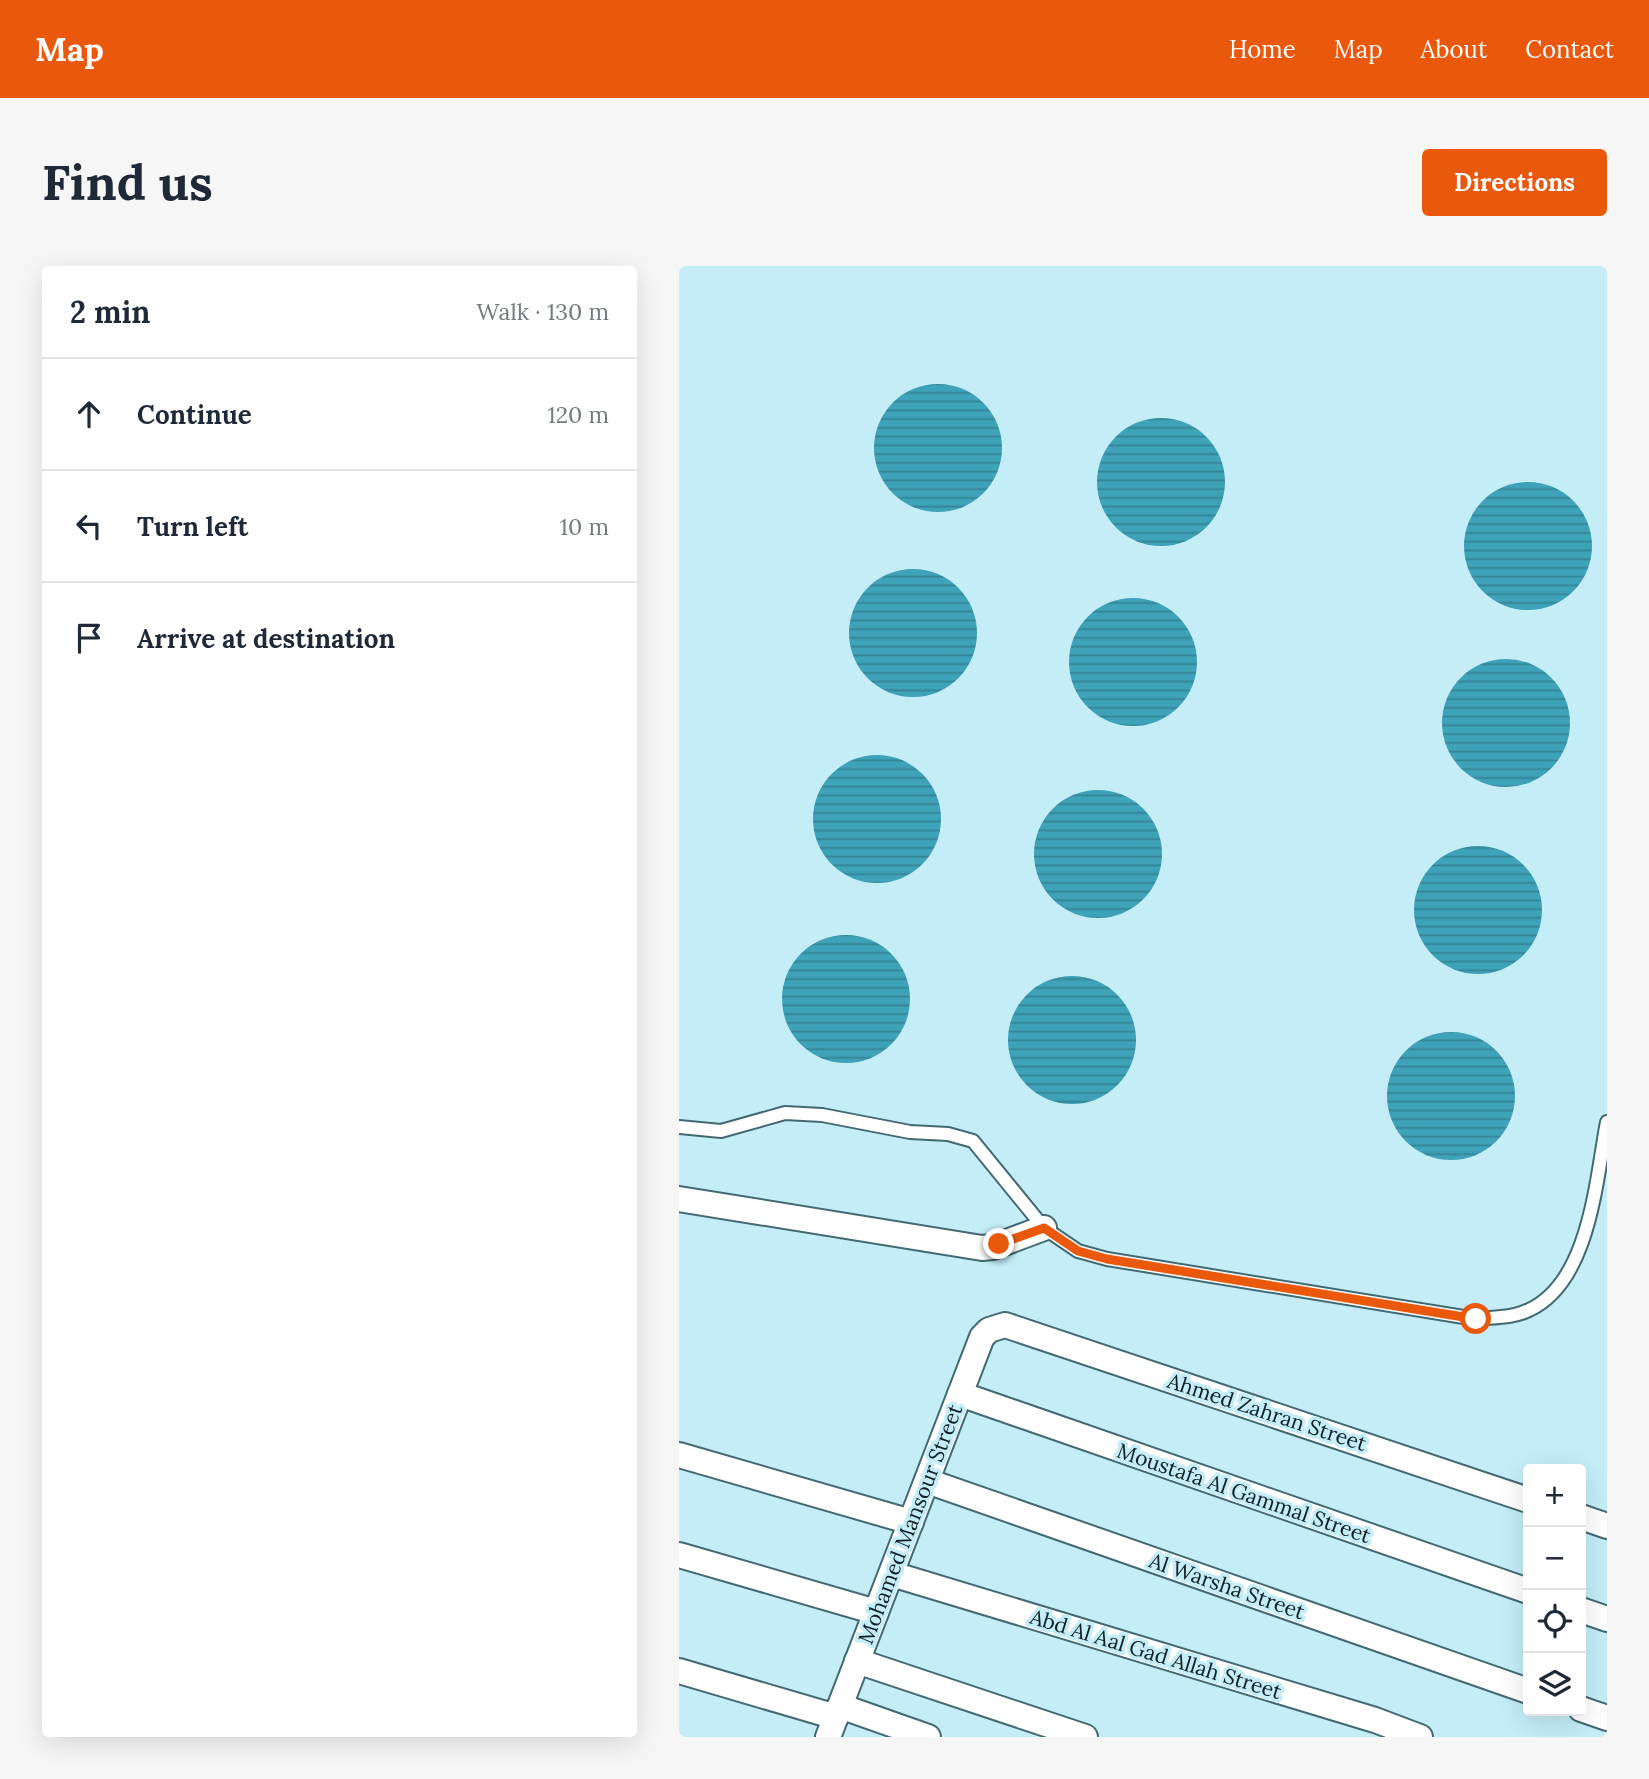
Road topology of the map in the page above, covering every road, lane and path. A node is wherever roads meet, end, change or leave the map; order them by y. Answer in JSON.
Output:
{"nodes":[{"id":1,"x":1607,"y":1122,"type":"edge"},
{"id":2,"x":679,"y":1127,"type":"edge"},
{"id":3,"x":679,"y":1199,"type":"edge"},
{"id":4,"x":1044,"y":1228,"type":"junction"},
{"id":5,"x":1005,"y":1325,"type":"joint"},
{"id":6,"x":960,"y":1394,"type":"junction"},
{"id":7,"x":679,"y":1455,"type":"edge"},
{"id":8,"x":926,"y":1481,"type":"junction"},
{"id":9,"x":1523,"y":1498,"type":"edge"},
{"id":10,"x":1586,"y":1519,"type":"edge"},
{"id":11,"x":911,"y":1522,"type":"junction"},
{"id":12,"x":1607,"y":1526,"type":"edge"},
{"id":13,"x":679,"y":1555,"type":"edge"},
{"id":14,"x":891,"y":1574,"type":"junction"},
{"id":15,"x":1525,"y":1590,"type":"edge"},
{"id":16,"x":1586,"y":1611,"type":"edge"},
{"id":17,"x":876,"y":1612,"type":"junction"},
{"id":18,"x":1607,"y":1619,"type":"edge"},
{"id":19,"x":857,"y":1661,"type":"junction"},
{"id":20,"x":679,"y":1671,"type":"edge"},
{"id":21,"x":1523,"y":1689,"type":"edge"},
{"id":22,"x":1586,"y":1711,"type":"edge"},
{"id":23,"x":1607,"y":1718,"type":"edge"},
{"id":24,"x":835,"y":1720,"type":"edge"},
{"id":25,"x":928,"y":1737,"type":"edge"},
{"id":26,"x":1085,"y":1737,"type":"edge"},
{"id":27,"x":1420,"y":1737,"type":"edge"}],
"edges":[{"from":1,"to":4,"type":"lane"},
{"from":2,"to":4,"type":"lane"},
{"from":3,"to":4,"type":"street"},
{"from":5,"to":6,"type":"street","name":"Mohamed Mansour Street"},
{"from":5,"to":9,"type":"street","name":"Ahmed Zahran Street"},
{"from":6,"to":8,"type":"street","name":"Mohamed Mansour Street"},
{"from":6,"to":15,"type":"street","name":"Moustafa Al Gammal Street"},
{"from":7,"to":11,"type":"street"},
{"from":8,"to":11,"type":"street","name":"Mohamed Mansour Street"},
{"from":8,"to":21,"type":"street","name":"Al Warsha Street"},
{"from":10,"to":12,"type":"street"},
{"from":11,"to":14,"type":"street","name":"Mohamed Mansour Street"},
{"from":13,"to":17,"type":"street"},
{"from":14,"to":17,"type":"street","name":"Mohamed Mansour Street"},
{"from":14,"to":27,"type":"street","name":"Abd Al Aal Gad Allah Street"},
{"from":16,"to":18,"type":"street"},
{"from":17,"to":19,"type":"street","name":"Mohamed Mansour Street"},
{"from":19,"to":24,"type":"street","name":"Mohamed Mansour Street"},
{"from":19,"to":26,"type":"street"},
{"from":20,"to":24,"type":"street"},
{"from":22,"to":23,"type":"street"},
{"from":24,"to":25,"type":"street"}]}
